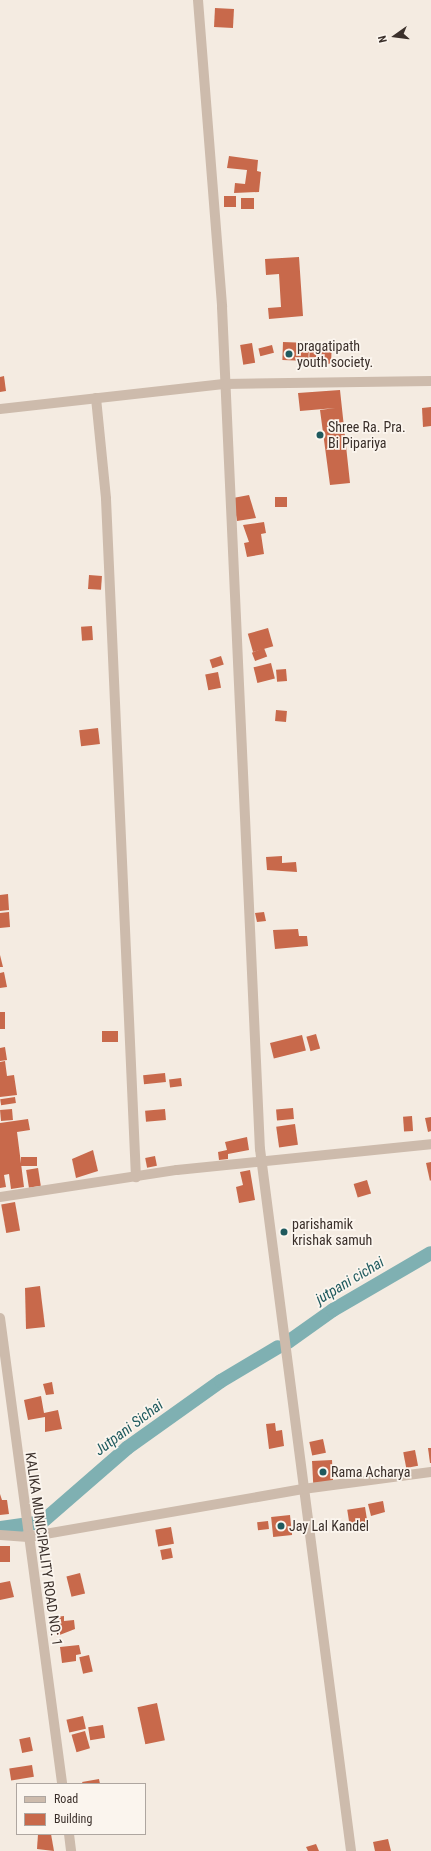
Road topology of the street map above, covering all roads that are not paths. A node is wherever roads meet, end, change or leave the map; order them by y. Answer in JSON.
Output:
{"nodes":[{"id":1,"x":198,"y":0,"type":"edge"},
{"id":2,"x":431,"y":381,"type":"edge"},
{"id":3,"x":224,"y":384,"type":"junction"},
{"id":4,"x":96,"y":398,"type":"junction"},
{"id":5,"x":0,"y":409,"type":"edge"},
{"id":6,"x":431,"y":1144,"type":"edge"},
{"id":7,"x":262,"y":1161,"type":"junction"},
{"id":8,"x":136,"y":1177,"type":"junction"},
{"id":9,"x":0,"y":1197,"type":"edge"},
{"id":10,"x":0,"y":1318,"type":"edge"},
{"id":11,"x":431,"y":1472,"type":"edge"},
{"id":12,"x":303,"y":1489,"type":"junction"},
{"id":13,"x":0,"y":1535,"type":"edge"},
{"id":14,"x":28,"y":1537,"type":"junction"},
{"id":15,"x":62,"y":1783,"type":"edge"},
{"id":16,"x":69,"y":1835,"type":"edge"},
{"id":17,"x":71,"y":1851,"type":"edge"},
{"id":18,"x":351,"y":1851,"type":"edge"}],
"edges":[{"from":1,"to":3,"type":"street"},
{"from":2,"to":3,"type":"street"},
{"from":3,"to":4,"type":"street"},
{"from":3,"to":7,"type":"street"},
{"from":4,"to":5,"type":"street"},
{"from":4,"to":8,"type":"street"},
{"from":6,"to":7,"type":"street"},
{"from":7,"to":8,"type":"street"},
{"from":7,"to":12,"type":"street"},
{"from":8,"to":9,"type":"street"},
{"from":10,"to":14,"type":"street","name":"KALIKA MUNICIPALITY ROAD NO: 1"},
{"from":11,"to":12,"type":"street"},
{"from":12,"to":14,"type":"street"},
{"from":12,"to":18,"type":"street"},
{"from":13,"to":14,"type":"street"},
{"from":14,"to":15,"type":"street","name":"KALIKA MUNICIPALITY ROAD NO: 1"},
{"from":16,"to":17,"type":"street"}]}
